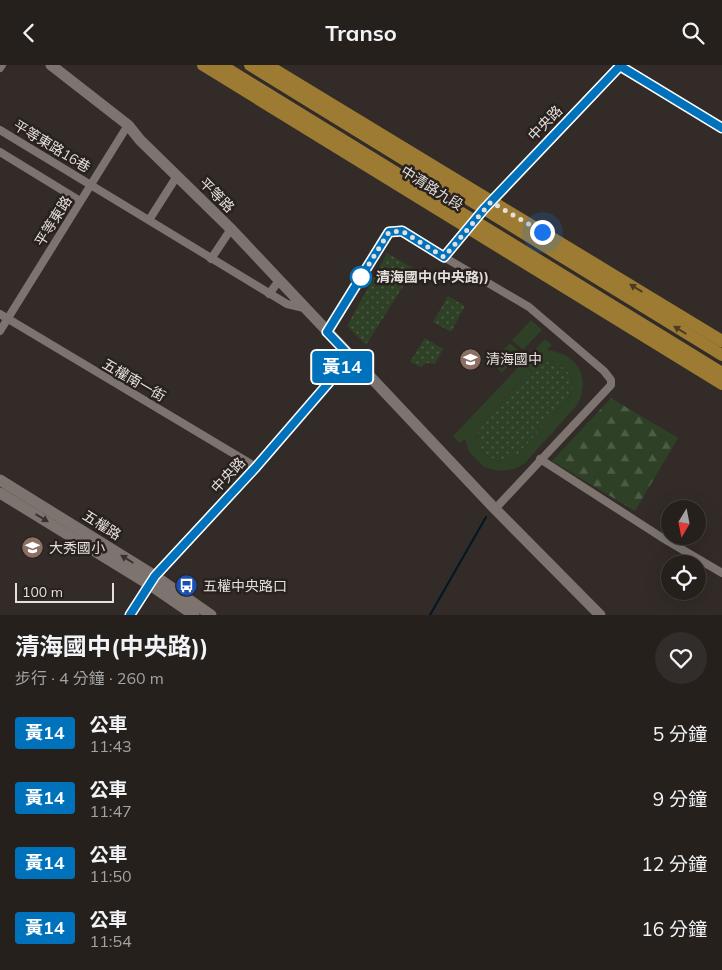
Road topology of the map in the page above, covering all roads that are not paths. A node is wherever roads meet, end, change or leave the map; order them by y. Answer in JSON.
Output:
{"nodes":[{"id":1,"x":52,"y":65,"type":"edge"},
{"id":2,"x":203,"y":65,"type":"edge"},
{"id":3,"x":221,"y":65,"type":"edge"},
{"id":4,"x":250,"y":65,"type":"edge"},
{"id":5,"x":267,"y":65,"type":"edge"},
{"id":6,"x":620,"y":65,"type":"edge"},
{"id":7,"x":128,"y":125,"type":"junction"},
{"id":8,"x":722,"y":128,"type":"edge"},
{"id":9,"x":0,"y":129,"type":"edge"},
{"id":10,"x":0,"y":152,"type":"edge"},
{"id":11,"x":177,"y":176,"type":"junction"},
{"id":12,"x":90,"y":184,"type":"junction"},
{"id":13,"x":80,"y":201,"type":"junction"},
{"id":14,"x":487,"y":206,"type":"junction"},
{"id":15,"x":149,"y":220,"type":"junction"},
{"id":16,"x":470,"y":224,"type":"junction"},
{"id":17,"x":231,"y":229,"type":"junction"},
{"id":18,"x":444,"y":257,"type":"junction"},
{"id":19,"x":211,"y":259,"type":"junction"},
{"id":20,"x":278,"y":282,"type":"junction"},
{"id":21,"x":269,"y":294,"type":"junction"},
{"id":22,"x":304,"y":309,"type":"junction"},
{"id":23,"x":0,"y":313,"type":"edge"},
{"id":24,"x":8,"y":318,"type":"junction"},
{"id":25,"x":0,"y":331,"type":"edge"},
{"id":26,"x":327,"y":332,"type":"junction"},
{"id":27,"x":722,"y":341,"type":"edge"},
{"id":28,"x":722,"y":355,"type":"edge"},
{"id":29,"x":351,"y":357,"type":"junction"},
{"id":30,"x":722,"y":373,"type":"edge"},
{"id":31,"x":722,"y":384,"type":"edge"},
{"id":32,"x":540,"y":459,"type":"junction"},
{"id":33,"x":256,"y":467,"type":"junction"},
{"id":34,"x":0,"y":480,"type":"edge"},
{"id":35,"x":0,"y":493,"type":"edge"},
{"id":36,"x":15,"y":496,"type":"junction"},
{"id":37,"x":495,"y":509,"type":"junction"},
{"id":38,"x":722,"y":573,"type":"edge"},
{"id":39,"x":152,"y":581,"type":"junction"},
{"id":40,"x":130,"y":615,"type":"edge"},
{"id":41,"x":194,"y":615,"type":"edge"},
{"id":42,"x":211,"y":615,"type":"edge"},
{"id":43,"x":600,"y":615,"type":"edge"}],
"edges":[{"from":1,"to":7,"type":"street","name":"平等路"},
{"from":2,"to":16,"type":"main road","name":"中清路九段"},
{"from":3,"to":16,"type":"main road","name":"中清路九段"},
{"from":4,"to":14,"type":"main road","name":"中清路九段"},
{"from":5,"to":14,"type":"main road","name":"中清路九段"},
{"from":6,"to":8,"type":"street"},
{"from":6,"to":14,"type":"street","name":"中央路"},
{"from":7,"to":11,"type":"street","name":"平等路"},
{"from":7,"to":12,"type":"street","name":"平等東路"},
{"from":9,"to":12,"type":"street","name":"平等東路16巷"},
{"from":10,"to":13,"type":"street"},
{"from":11,"to":15,"type":"street"},
{"from":11,"to":17,"type":"street","name":"平等路"},
{"from":12,"to":13,"type":"street","name":"平等東路"},
{"from":12,"to":15,"type":"street","name":"平等東路16巷"},
{"from":13,"to":24,"type":"street","name":"平等東路"},
{"from":14,"to":16,"type":"street","name":"中央路"},
{"from":27,"to":14,"type":"main road","name":"中清路九段","one_way":true},
{"from":28,"to":14,"type":"main road","name":"中清路九段","one_way":true},
{"from":15,"to":19,"type":"street","name":"平等東路16巷"},
{"from":16,"to":18,"type":"street","name":"中央路"},
{"from":16,"to":30,"type":"main road","name":"中清路九段"},
{"from":16,"to":31,"type":"main road","name":"中清路九段"},
{"from":17,"to":19,"type":"street"},
{"from":17,"to":20,"type":"street","name":"平等路"},
{"from":18,"to":26,"type":"street"},
{"from":18,"to":32,"type":"street"},
{"from":19,"to":21,"type":"street","name":"平等東路16巷"},
{"from":20,"to":21,"type":"street"},
{"from":20,"to":22,"type":"street","name":"平等路"},
{"from":21,"to":22,"type":"street","name":"平等東路16巷"},
{"from":22,"to":26,"type":"street","name":"平等路"},
{"from":23,"to":24,"type":"street","name":"五權南一街"},
{"from":24,"to":25,"type":"street","name":"平等東路"},
{"from":24,"to":33,"type":"street","name":"五權南一街"},
{"from":26,"to":29,"type":"street","name":"平等路"},
{"from":29,"to":33,"type":"street","name":"中央路"},
{"from":29,"to":37,"type":"street","name":"平等路"},
{"from":32,"to":37,"type":"street"},
{"from":32,"to":38,"type":"street"},
{"from":33,"to":39,"type":"street","name":"中央路"},
{"from":34,"to":36,"type":"street","name":"五權路"},
{"from":35,"to":36,"type":"street","name":"五權路"},
{"from":36,"to":39,"type":"street","name":"五權路"},
{"from":37,"to":43,"type":"street","name":"平等路"},
{"from":39,"to":40,"type":"street","name":"中央路"},
{"from":39,"to":41,"type":"street","name":"五權路"},
{"from":39,"to":42,"type":"street","name":"五權路"}]}
